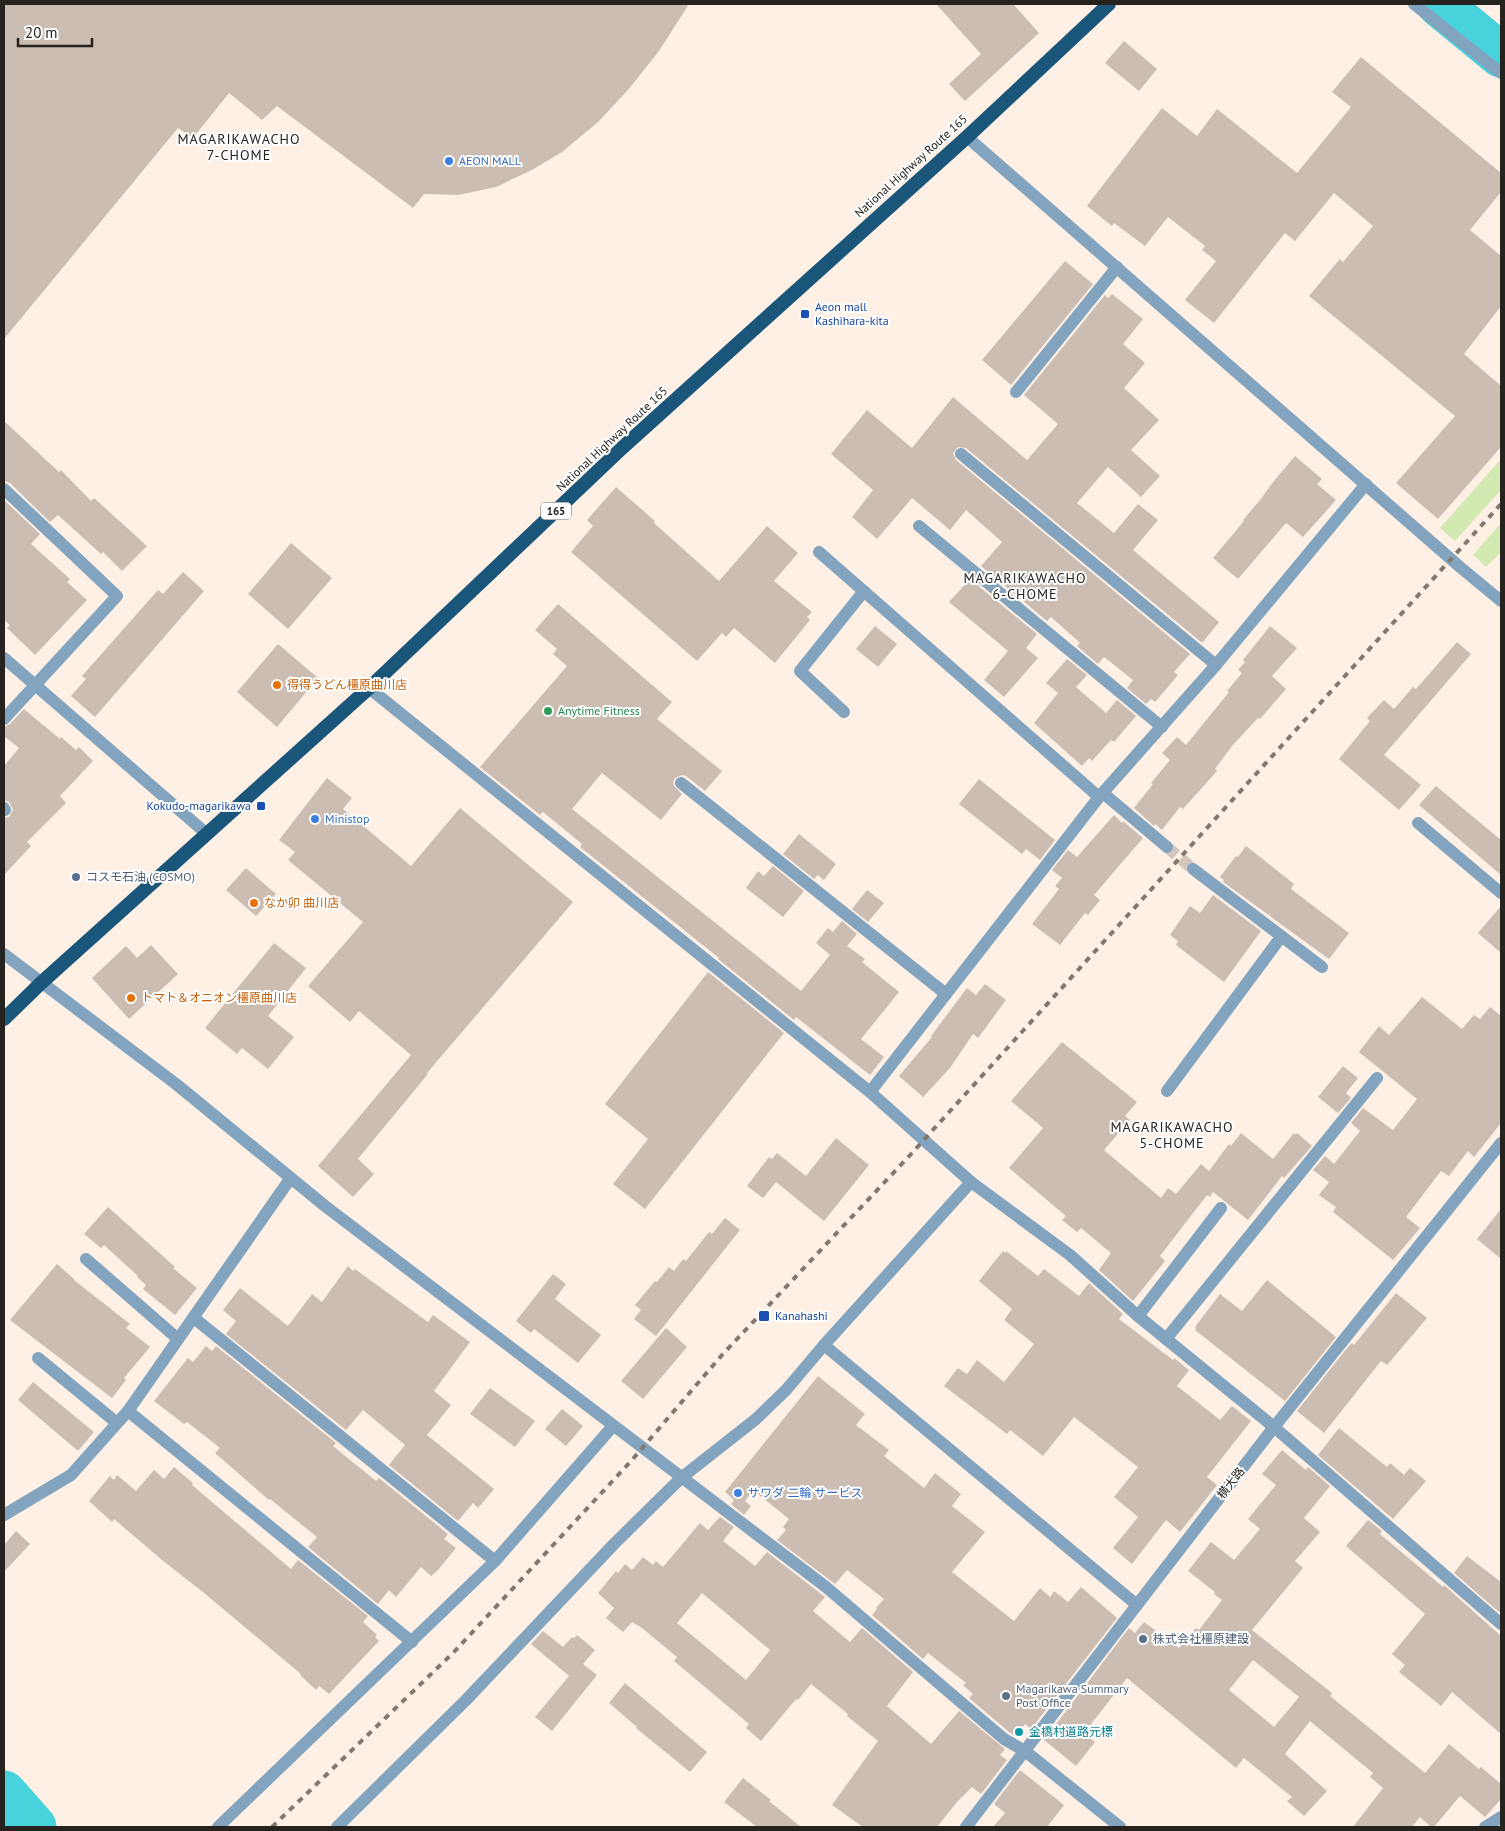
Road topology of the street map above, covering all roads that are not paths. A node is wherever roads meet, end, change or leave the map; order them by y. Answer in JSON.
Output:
{"nodes":[{"id":1,"x":1109,"y":4,"type":"edge"},
{"id":2,"x":1414,"y":4,"type":"edge"},
{"id":3,"x":1501,"y":73,"type":"edge"},
{"id":4,"x":967,"y":136,"type":"junction"},
{"id":5,"x":1117,"y":267,"type":"junction"},
{"id":6,"x":1016,"y":392,"type":"dead end"},
{"id":7,"x":961,"y":454,"type":"dead end"},
{"id":8,"x":1366,"y":484,"type":"junction"},
{"id":9,"x":4,"y":489,"type":"edge"},
{"id":10,"x":919,"y":526,"type":"dead end"},
{"id":11,"x":819,"y":552,"type":"dead end"},
{"id":12,"x":864,"y":591,"type":"junction"},
{"id":13,"x":1501,"y":601,"type":"edge"},
{"id":14,"x":4,"y":658,"type":"edge"},
{"id":15,"x":1216,"y":665,"type":"junction"},
{"id":16,"x":34,"y":686,"type":"junction"},
{"id":17,"x":369,"y":688,"type":"junction"},
{"id":18,"x":844,"y":712,"type":"dead end"},
{"id":19,"x":4,"y":719,"type":"edge"},
{"id":20,"x":1162,"y":726,"type":"junction"},
{"id":21,"x":682,"y":783,"type":"dead end"},
{"id":22,"x":1101,"y":795,"type":"junction"},
{"id":23,"x":1418,"y":823,"type":"dead end"},
{"id":24,"x":207,"y":834,"type":"junction"},
{"id":25,"x":1167,"y":847,"type":"tunnel mouth"},
{"id":26,"x":1193,"y":869,"type":"tunnel mouth"},
{"id":27,"x":1501,"y":893,"type":"edge"},
{"id":28,"x":1281,"y":937,"type":"junction"},
{"id":29,"x":4,"y":954,"type":"edge"},
{"id":30,"x":1322,"y":967,"type":"dead end"},
{"id":31,"x":40,"y":982,"type":"junction"},
{"id":32,"x":946,"y":994,"type":"junction"},
{"id":33,"x":4,"y":1019,"type":"edge"},
{"id":34,"x":1377,"y":1078,"type":"dead end"},
{"id":35,"x":1167,"y":1091,"type":"dead end"},
{"id":36,"x":870,"y":1092,"type":"junction"},
{"id":37,"x":1501,"y":1143,"type":"edge"},
{"id":38,"x":290,"y":1179,"type":"junction"},
{"id":39,"x":972,"y":1182,"type":"junction"},
{"id":40,"x":1221,"y":1208,"type":"dead end"},
{"id":41,"x":86,"y":1259,"type":"dead end"},
{"id":42,"x":1138,"y":1316,"type":"junction"},
{"id":43,"x":194,"y":1318,"type":"junction"},
{"id":44,"x":178,"y":1339,"type":"junction"},
{"id":45,"x":1166,"y":1339,"type":"junction"},
{"id":46,"x":824,"y":1345,"type":"junction"},
{"id":47,"x":38,"y":1358,"type":"dead end"},
{"id":48,"x":128,"y":1411,"type":"junction"},
{"id":49,"x":117,"y":1423,"type":"junction"},
{"id":50,"x":613,"y":1426,"type":"junction"},
{"id":51,"x":1274,"y":1427,"type":"junction"},
{"id":52,"x":681,"y":1478,"type":"junction"},
{"id":53,"x":4,"y":1515,"type":"edge"},
{"id":54,"x":495,"y":1561,"type":"junction"},
{"id":55,"x":1137,"y":1605,"type":"junction"},
{"id":56,"x":1501,"y":1624,"type":"edge"},
{"id":57,"x":412,"y":1642,"type":"junction"},
{"id":58,"x":1025,"y":1751,"type":"junction"},
{"id":59,"x":1501,"y":1817,"type":"edge"},
{"id":60,"x":218,"y":1827,"type":"edge"},
{"id":61,"x":337,"y":1827,"type":"edge"},
{"id":62,"x":966,"y":1827,"type":"edge"},
{"id":63,"x":1120,"y":1827,"type":"edge"},
{"id":64,"x":1484,"y":1827,"type":"edge"}],
"edges":[{"from":1,"to":4,"type":"highway","name":"National Highway Route 165","number":"165"},
{"from":2,"to":3,"type":"street"},
{"from":4,"to":5,"type":"street"},
{"from":4,"to":17,"type":"highway","name":"National Highway Route 165","number":"165"},
{"from":5,"to":6,"type":"street"},
{"from":5,"to":8,"type":"street"},
{"from":7,"to":15,"type":"street"},
{"from":8,"to":13,"type":"street"},
{"from":8,"to":15,"type":"street"},
{"from":9,"to":16,"type":"street"},
{"from":10,"to":20,"type":"street"},
{"from":11,"to":12,"type":"street"},
{"from":12,"to":18,"type":"street"},
{"from":12,"to":22,"type":"street"},
{"from":14,"to":16,"type":"street"},
{"from":15,"to":20,"type":"street"},
{"from":16,"to":19,"type":"street"},
{"from":16,"to":24,"type":"street"},
{"from":17,"to":24,"type":"highway","name":"National Highway Route 165","number":"165"},
{"from":17,"to":36,"type":"street"},
{"from":20,"to":22,"type":"street"},
{"from":21,"to":32,"type":"street"},
{"from":22,"to":25,"type":"street"},
{"from":22,"to":32,"type":"street"},
{"from":23,"to":27,"type":"street"},
{"from":24,"to":31,"type":"highway","name":"National Highway Route 165","number":"165"},
{"from":26,"to":28,"type":"street"},
{"from":28,"to":30,"type":"street"},
{"from":28,"to":35,"type":"street"},
{"from":29,"to":31,"type":"street"},
{"from":31,"to":33,"type":"highway","name":"National Highway Route 165","number":"165"},
{"from":31,"to":38,"type":"street"},
{"from":32,"to":36,"type":"street"},
{"from":34,"to":45,"type":"street"},
{"from":36,"to":39,"type":"street"},
{"from":37,"to":51,"type":"street","name":"横大路"},
{"from":38,"to":43,"type":"street"},
{"from":38,"to":50,"type":"street"},
{"from":39,"to":42,"type":"street"},
{"from":39,"to":46,"type":"street"},
{"from":40,"to":42,"type":"street"},
{"from":41,"to":44,"type":"street"},
{"from":42,"to":45,"type":"street"},
{"from":43,"to":44,"type":"street"},
{"from":43,"to":54,"type":"street"},
{"from":44,"to":48,"type":"street"},
{"from":45,"to":51,"type":"street"},
{"from":46,"to":52,"type":"street"},
{"from":46,"to":55,"type":"street"},
{"from":47,"to":49,"type":"street"},
{"from":48,"to":49,"type":"street"},
{"from":48,"to":57,"type":"street"},
{"from":49,"to":53,"type":"street"},
{"from":50,"to":52,"type":"street"},
{"from":50,"to":54,"type":"street"},
{"from":51,"to":55,"type":"street","name":"横大路"},
{"from":51,"to":56,"type":"street"},
{"from":52,"to":58,"type":"street"},
{"from":52,"to":61,"type":"street"},
{"from":54,"to":57,"type":"street"},
{"from":55,"to":58,"type":"street","name":"横大路"},
{"from":57,"to":60,"type":"street"},
{"from":58,"to":62,"type":"street","name":"横大路"},
{"from":58,"to":63,"type":"street"},
{"from":59,"to":64,"type":"street"}]}
